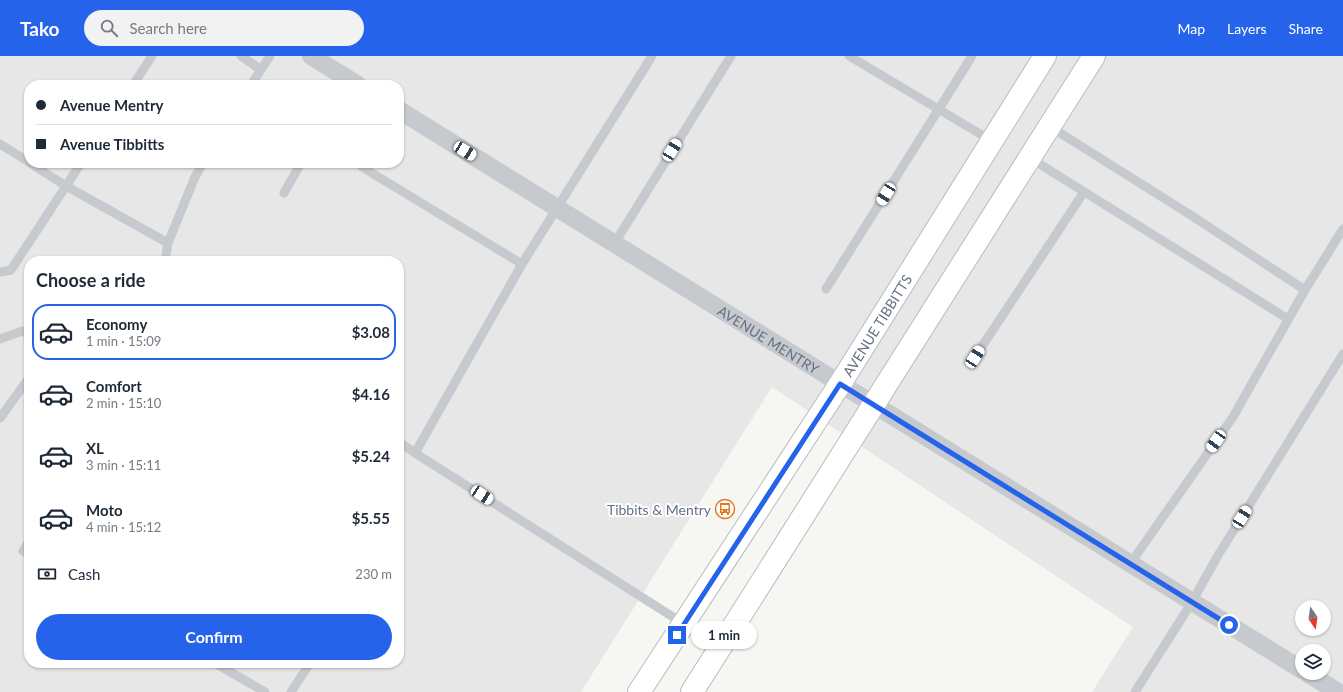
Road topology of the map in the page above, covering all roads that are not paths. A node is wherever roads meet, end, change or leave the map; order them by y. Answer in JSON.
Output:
{"nodes":[{"id":1,"x":152,"y":56,"type":"edge"},
{"id":2,"x":241,"y":56,"type":"edge"},
{"id":3,"x":270,"y":56,"type":"edge"},
{"id":4,"x":312,"y":56,"type":"edge"},
{"id":5,"x":652,"y":56,"type":"edge"},
{"id":6,"x":731,"y":56,"type":"edge"},
{"id":7,"x":849,"y":56,"type":"edge"},
{"id":8,"x":972,"y":56,"type":"edge"},
{"id":9,"x":1045,"y":56,"type":"edge"},
{"id":10,"x":1094,"y":56,"type":"edge"},
{"id":11,"x":260,"y":69,"type":"junction"},
{"id":12,"x":136,"y":80,"type":"edge"},
{"id":13,"x":254,"y":80,"type":"edge"},
{"id":14,"x":350,"y":80,"type":"edge"},
{"id":15,"x":939,"y":110,"type":"junction"},
{"id":16,"x":404,"y":113,"type":"edge"},
{"id":17,"x":1049,"y":126,"type":"junction"},
{"id":18,"x":992,"y":141,"type":"junction"},
{"id":19,"x":0,"y":144,"type":"edge"},
{"id":20,"x":1029,"y":157,"type":"junction"},
{"id":21,"x":24,"y":160,"type":"edge"},
{"id":22,"x":37,"y":168,"type":"edge"},
{"id":23,"x":78,"y":168,"type":"edge"},
{"id":24,"x":200,"y":168,"type":"edge"},
{"id":25,"x":298,"y":168,"type":"edge"},
{"id":26,"x":367,"y":168,"type":"edge"},
{"id":27,"x":66,"y":186,"type":"junction"},
{"id":28,"x":1084,"y":192,"type":"junction"},
{"id":29,"x":284,"y":193,"type":"dead end"},
{"id":30,"x":556,"y":208,"type":"junction"},
{"id":31,"x":1343,"y":229,"type":"edge"},
{"id":32,"x":168,"y":243,"type":"junction"},
{"id":33,"x":614,"y":244,"type":"junction"},
{"id":34,"x":165,"y":256,"type":"edge"},
{"id":35,"x":522,"y":264,"type":"junction"},
{"id":36,"x":0,"y":272,"type":"edge"},
{"id":37,"x":826,"y":289,"type":"dead end"},
{"id":38,"x":1305,"y":290,"type":"junction"},
{"id":39,"x":1288,"y":319,"type":"junction"},
{"id":40,"x":24,"y":332,"type":"edge"},
{"id":41,"x":0,"y":339,"type":"edge"},
{"id":42,"x":1343,"y":354,"type":"edge"},
{"id":43,"x":975,"y":357,"type":"dead end"},
{"id":44,"x":840,"y":384,"type":"junction"},
{"id":45,"x":24,"y":385,"type":"edge"},
{"id":46,"x":873,"y":405,"type":"junction"},
{"id":47,"x":0,"y":418,"type":"edge"},
{"id":48,"x":404,"y":445,"type":"edge"},
{"id":49,"x":415,"y":452,"type":"junction"},
{"id":50,"x":1130,"y":564,"type":"junction"},
{"id":51,"x":1192,"y":602,"type":"junction"},
{"id":52,"x":684,"y":624,"type":"junction"},
{"id":53,"x":1295,"y":666,"type":"edge"},
{"id":54,"x":225,"y":668,"type":"edge"},
{"id":55,"x":307,"y":668,"type":"edge"},
{"id":56,"x":1318,"y":680,"type":"edge"},
{"id":57,"x":266,"y":692,"type":"edge"},
{"id":58,"x":291,"y":692,"type":"edge"},
{"id":59,"x":639,"y":692,"type":"edge"},
{"id":60,"x":692,"y":692,"type":"edge"},
{"id":61,"x":1135,"y":692,"type":"edge"},
{"id":62,"x":1338,"y":692,"type":"edge"}],
"edges":[{"from":1,"to":12,"type":"lane"},
{"from":2,"to":11,"type":"lane"},
{"from":3,"to":11,"type":"lane"},
{"from":4,"to":14,"type":"street"},
{"from":5,"to":30,"type":"lane"},
{"from":6,"to":33,"type":"lane"},
{"from":7,"to":15,"type":"lane"},
{"from":8,"to":15,"type":"lane"},
{"from":9,"to":18,"type":"street","name":"AVENUE TIBBITTS"},
{"from":10,"to":17,"type":"street"},
{"from":11,"to":13,"type":"lane"},
{"from":15,"to":18,"type":"lane"},
{"from":15,"to":37,"type":"lane"},
{"from":16,"to":30,"type":"street","name":"AVENUE MENTRY"},
{"from":17,"to":20,"type":"street"},
{"from":17,"to":38,"type":"lane"},
{"from":18,"to":44,"type":"street","name":"AVENUE TIBBITTS"},
{"from":19,"to":21,"type":"lane"},
{"from":20,"to":28,"type":"lane"},
{"from":20,"to":46,"type":"street"},
{"from":22,"to":27,"type":"lane"},
{"from":23,"to":27,"type":"lane"},
{"from":24,"to":32,"type":"lane"},
{"from":25,"to":29,"type":"lane"},
{"from":26,"to":35,"type":"lane"},
{"from":27,"to":32,"type":"lane"},
{"from":27,"to":36,"type":"lane"},
{"from":28,"to":39,"type":"lane"},
{"from":28,"to":43,"type":"lane"},
{"from":30,"to":33,"type":"street","name":"AVENUE MENTRY"},
{"from":30,"to":35,"type":"lane"},
{"from":31,"to":38,"type":"lane"},
{"from":32,"to":34,"type":"lane"},
{"from":33,"to":44,"type":"street","name":"AVENUE MENTRY"},
{"from":35,"to":49,"type":"lane"},
{"from":38,"to":39,"type":"lane"},
{"from":39,"to":50,"type":"lane"},
{"from":40,"to":41,"type":"lane"},
{"from":42,"to":51,"type":"lane"},
{"from":44,"to":46,"type":"street","name":"AVENUE MENTRY"},
{"from":44,"to":52,"type":"street","name":"AVENUE TIBBITTS"},
{"from":45,"to":47,"type":"lane"},
{"from":46,"to":50,"type":"street","name":"AVENUE MENTRY"},
{"from":46,"to":60,"type":"street"},
{"from":48,"to":49,"type":"lane"},
{"from":49,"to":52,"type":"lane"},
{"from":50,"to":51,"type":"street","name":"AVENUE MENTRY"},
{"from":51,"to":53,"type":"street","name":"AVENUE MENTRY"},
{"from":51,"to":61,"type":"lane"},
{"from":52,"to":59,"type":"street","name":"AVENUE TIBBITTS"},
{"from":54,"to":57,"type":"lane"},
{"from":55,"to":58,"type":"lane"},
{"from":56,"to":62,"type":"street"}]}
